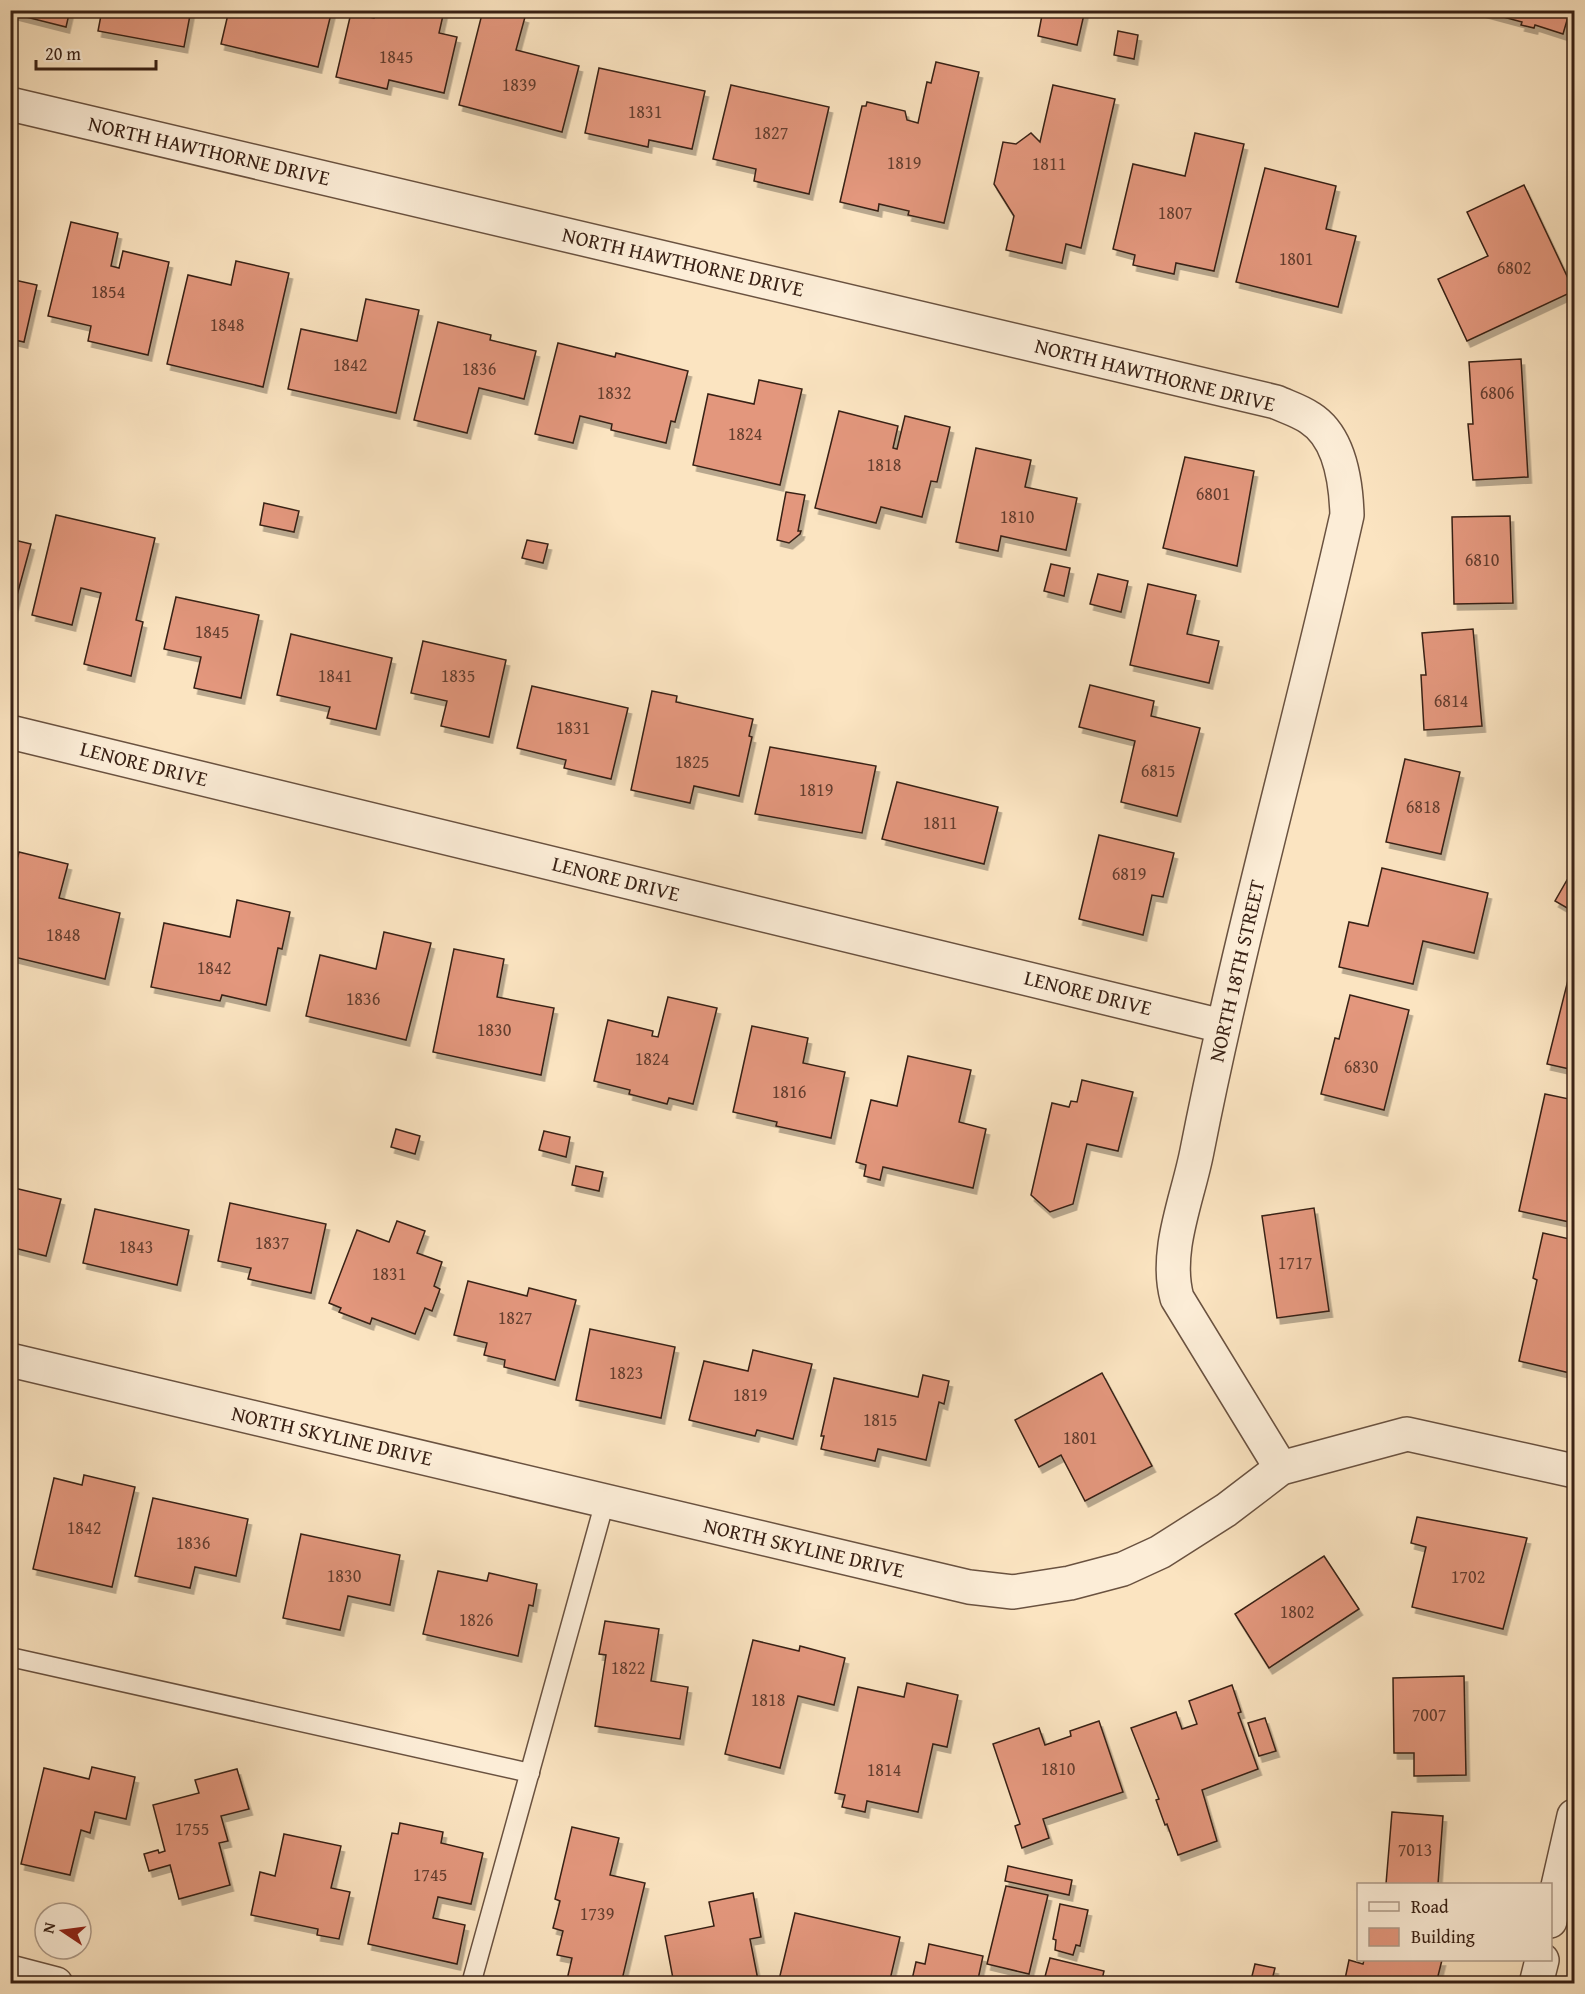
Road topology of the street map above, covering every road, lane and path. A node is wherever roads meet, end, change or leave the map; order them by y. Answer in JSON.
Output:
{"nodes":[{"id":1,"x":10,"y":104,"type":"edge"},
{"id":2,"x":1336,"y":452,"type":"joint"},
{"id":3,"x":10,"y":732,"type":"edge"},
{"id":4,"x":1222,"y":1026,"type":"junction"},
{"id":5,"x":10,"y":1360,"type":"edge"},
{"id":6,"x":1281,"y":1468,"type":"junction"},
{"id":7,"x":1575,"y":1471,"type":"edge"},
{"id":8,"x":605,"y":1501,"type":"junction"},
{"id":9,"x":10,"y":1657,"type":"edge"},
{"id":10,"x":530,"y":1773,"type":"junction"},
{"id":11,"x":1575,"y":1816,"type":"edge"},
{"id":12,"x":1552,"y":1917,"type":"edge"},
{"id":13,"x":1542,"y":1961,"type":"edge"},
{"id":14,"x":10,"y":1972,"type":"edge"},
{"id":15,"x":56,"y":1983,"type":"edge"},
{"id":16,"x":471,"y":1983,"type":"edge"},
{"id":17,"x":1536,"y":1983,"type":"edge"}],
"edges":[{"from":1,"to":2,"type":"street","name":"NORTH HAWTHORNE DRIVE"},
{"from":2,"to":4,"type":"street","name":"NORTH 18TH STREET"},
{"from":3,"to":4,"type":"street","name":"LENORE DRIVE"},
{"from":4,"to":6,"type":"street","name":"NORTH 18TH STREET"},
{"from":5,"to":8,"type":"street","name":"NORTH SKYLINE DRIVE"},
{"from":6,"to":7,"type":"street","name":"NORTH SKYLINE DRIVE"},
{"from":6,"to":8,"type":"street","name":"NORTH SKYLINE DRIVE"},
{"from":8,"to":10,"type":"lane"},
{"from":9,"to":10,"type":"lane"},
{"from":10,"to":16,"type":"lane"},
{"from":11,"to":12,"type":"street"},
{"from":13,"to":17,"type":"street"},
{"from":14,"to":15,"type":"street"}]}
